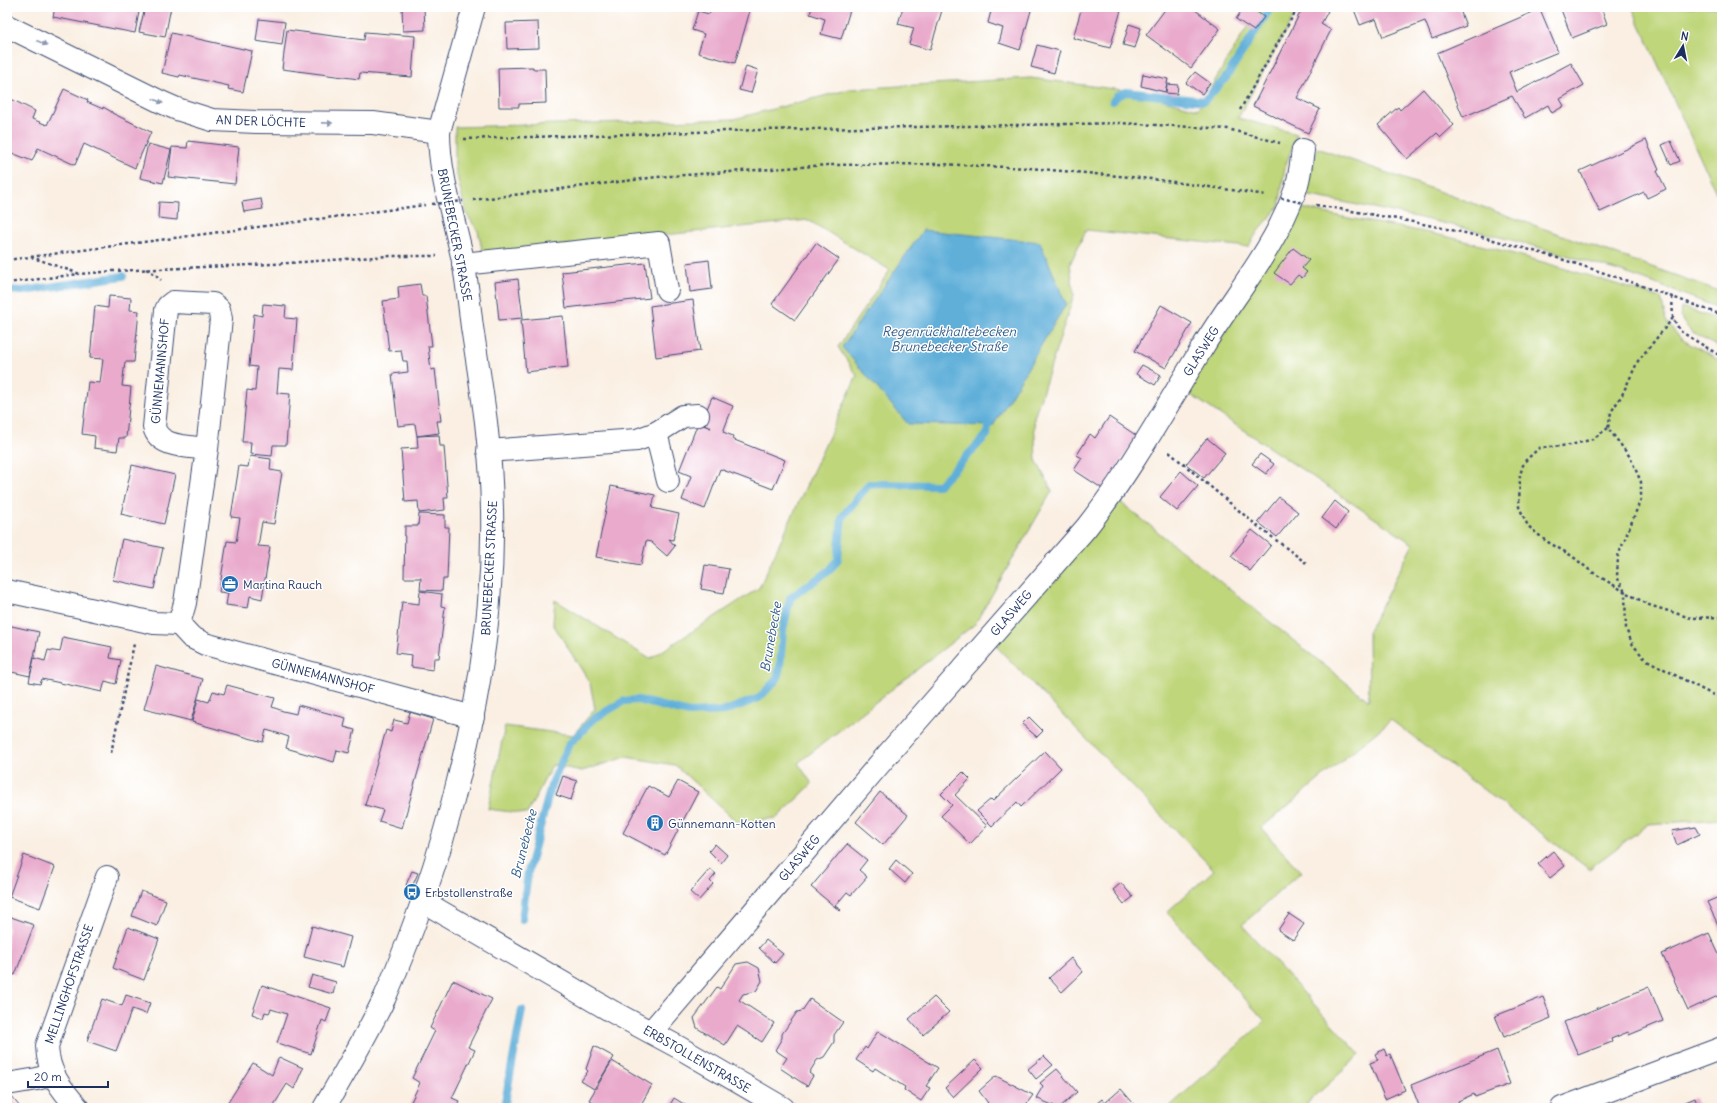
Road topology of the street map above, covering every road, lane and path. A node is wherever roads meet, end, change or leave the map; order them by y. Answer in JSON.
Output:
{"nodes":[{"id":1,"x":474,"y":7,"type":"edge"},
{"id":2,"x":1298,"y":7,"type":"edge"},
{"id":3,"x":7,"y":26,"type":"edge"},
{"id":4,"x":1240,"y":110,"type":"dead end"},
{"id":5,"x":439,"y":136,"type":"junction"},
{"id":6,"x":1303,"y":150,"type":"joint"},
{"id":7,"x":1254,"y":193,"type":"dead end"},
{"id":8,"x":1281,"y":198,"type":"dead end"},
{"id":9,"x":432,"y":204,"type":"dead end"},
{"id":10,"x":412,"y":207,"type":"dead end"},
{"id":11,"x":31,"y":257,"type":"junction"},
{"id":12,"x":7,"y":260,"type":"edge"},
{"id":13,"x":462,"y":260,"type":"junction"},
{"id":14,"x":80,"y":274,"type":"junction"},
{"id":15,"x":7,"y":283,"type":"edge"},
{"id":16,"x":667,"y":290,"type":"dead end"},
{"id":17,"x":1672,"y":297,"type":"junction"},
{"id":18,"x":1722,"y":315,"type":"edge"},
{"id":19,"x":1673,"y":318,"type":"junction"},
{"id":20,"x":1722,"y":357,"type":"edge"},
{"id":21,"x":698,"y":415,"type":"dead end"},
{"id":22,"x":1608,"y":428,"type":"junction"},
{"id":23,"x":656,"y":433,"type":"junction"},
{"id":24,"x":1150,"y":436,"type":"junction"},
{"id":25,"x":207,"y":449,"type":"junction"},
{"id":26,"x":488,"y":451,"type":"junction"},
{"id":27,"x":668,"y":481,"type":"dead end"},
{"id":28,"x":1306,"y":563,"type":"dead end"},
{"id":29,"x":7,"y":591,"type":"edge"},
{"id":30,"x":1625,"y":592,"type":"junction"},
{"id":31,"x":1722,"y":617,"type":"edge"},
{"id":32,"x":139,"y":620,"type":"junction"},
{"id":33,"x":179,"y":624,"type":"junction"},
{"id":34,"x":1722,"y":698,"type":"edge"},
{"id":35,"x":473,"y":717,"type":"junction"},
{"id":36,"x":111,"y":753,"type":"dead end"},
{"id":37,"x":107,"y":877,"type":"dead end"},
{"id":38,"x":424,"y":902,"type":"junction"},
{"id":39,"x":651,"y":1032,"type":"junction"},
{"id":40,"x":1722,"y":1048,"type":"edge"},
{"id":41,"x":54,"y":1074,"type":"junction"},
{"id":42,"x":7,"y":1084,"type":"edge"},
{"id":43,"x":78,"y":1108,"type":"edge"},
{"id":44,"x":324,"y":1108,"type":"edge"},
{"id":45,"x":783,"y":1108,"type":"edge"},
{"id":46,"x":1562,"y":1108,"type":"edge"}],
"edges":[{"from":1,"to":5,"type":"street","name":"BRUNEBECKER STRASSE"},
{"from":2,"to":4,"type":"path"},
{"from":3,"to":5,"type":"street","name":"AN DER LÖCHTE","one_way":true},
{"from":5,"to":6,"type":"path"},
{"from":5,"to":13,"type":"street","name":"BRUNEBECKER STRASSE"},
{"from":6,"to":24,"type":"street","name":"GLASWEG"},
{"from":7,"to":9,"type":"path","bridge":true},
{"from":8,"to":17,"type":"path","bridge":true},
{"from":10,"to":11,"type":"path"},
{"from":11,"to":12,"type":"path"},
{"from":11,"to":14,"type":"path"},
{"from":13,"to":14,"type":"path"},
{"from":13,"to":16,"type":"street"},
{"from":13,"to":26,"type":"street","name":"BRUNEBECKER STRASSE"},
{"from":14,"to":15,"type":"path"},
{"from":17,"to":18,"type":"path"},
{"from":17,"to":19,"type":"path"},
{"from":19,"to":20,"type":"path"},
{"from":19,"to":22,"type":"path"},
{"from":21,"to":23,"type":"street"},
{"from":22,"to":30,"type":"path"},
{"from":22,"to":30,"type":"path"},
{"from":23,"to":26,"type":"street"},
{"from":23,"to":27,"type":"street"},
{"from":24,"to":28,"type":"path"},
{"from":24,"to":39,"type":"street","name":"GLASWEG"},
{"from":25,"to":25,"type":"street","name":"GÜNNEMANNSHOF"},
{"from":25,"to":33,"type":"street","name":"GÜNNEMANNSHOF"},
{"from":26,"to":35,"type":"street","name":"BRUNEBECKER STRASSE"},
{"from":29,"to":32,"type":"street"},
{"from":30,"to":31,"type":"path"},
{"from":30,"to":34,"type":"path"},
{"from":32,"to":33,"type":"street"},
{"from":32,"to":36,"type":"path"},
{"from":33,"to":35,"type":"street","name":"GÜNNEMANNSHOF"},
{"from":35,"to":38,"type":"street","name":"BRUNEBECKER STRASSE"},
{"from":37,"to":41,"type":"street","name":"MELLINGHOFSTRASSE"},
{"from":38,"to":39,"type":"street","name":"ERBSTOLLENSTRASSE"},
{"from":38,"to":44,"type":"street","name":"BRUNEBECKER STRASSE"},
{"from":39,"to":45,"type":"street","name":"ERBSTOLLENSTRASSE"},
{"from":40,"to":46,"type":"street"},
{"from":41,"to":42,"type":"street"},
{"from":41,"to":43,"type":"street","name":"MELLINGHOFSTRASSE"}]}
